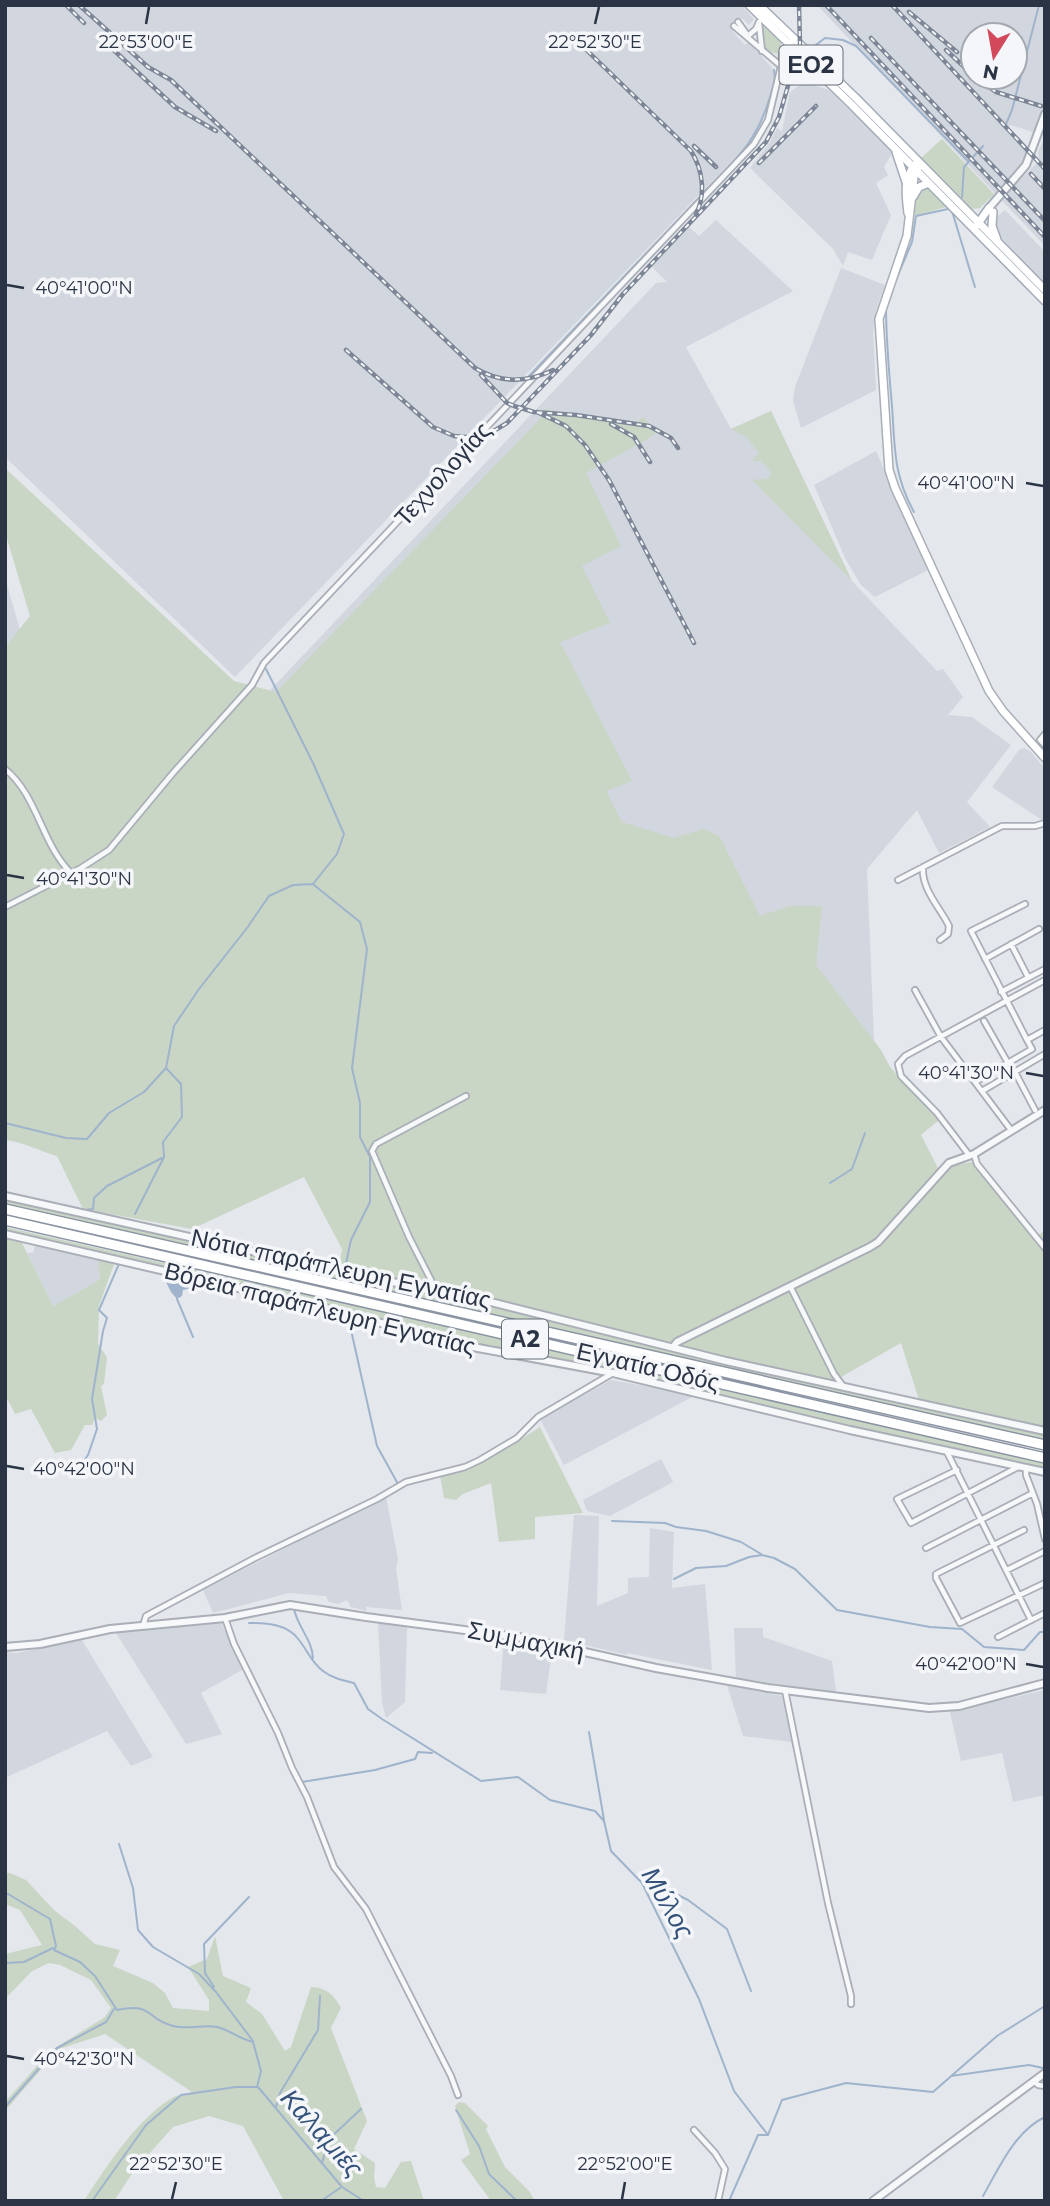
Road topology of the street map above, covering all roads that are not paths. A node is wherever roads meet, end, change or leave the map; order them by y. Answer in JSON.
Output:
{"nodes":[{"id":1,"x":749,"y":5,"type":"edge"},
{"id":2,"x":759,"y":5,"type":"edge"},
{"id":3,"x":760,"y":19,"type":"junction"},
{"id":4,"x":736,"y":24,"type":"dead end"},
{"id":5,"x":747,"y":36,"type":"junction"},
{"id":6,"x":794,"y":43,"type":"junction"},
{"id":7,"x":762,"y":51,"type":"junction"},
{"id":8,"x":781,"y":66,"type":"junction"},
{"id":9,"x":1045,"y":114,"type":"edge"},
{"id":10,"x":1042,"y":130,"type":"edge"},
{"id":11,"x":892,"y":145,"type":"junction"},
{"id":12,"x":917,"y":166,"type":"junction"},
{"id":13,"x":906,"y":182,"type":"junction"},
{"id":14,"x":929,"y":183,"type":"junction"},
{"id":15,"x":913,"y":197,"type":"junction"},
{"id":16,"x":991,"y":210,"type":"junction"},
{"id":17,"x":968,"y":212,"type":"junction"},
{"id":18,"x":910,"y":220,"type":"junction"},
{"id":19,"x":978,"y":227,"type":"junction"},
{"id":20,"x":999,"y":243,"type":"junction"},
{"id":21,"x":1045,"y":290,"type":"edge"},
{"id":22,"x":1045,"y":302,"type":"edge"},
{"id":23,"x":1045,"y":734,"type":"edge"},
{"id":24,"x":1045,"y":746,"type":"edge"},
{"id":25,"x":1045,"y":758,"type":"edge"},
{"id":26,"x":5,"y":769,"type":"edge"},
{"id":27,"x":1045,"y":822,"type":"edge"},
{"id":28,"x":924,"y":866,"type":"junction"},
{"id":29,"x":71,"y":873,"type":"junction"},
{"id":30,"x":898,"y":880,"type":"dead end"},
{"id":31,"x":1024,"y":904,"type":"dead end"},
{"id":32,"x":5,"y":907,"type":"edge"},
{"id":33,"x":1039,"y":929,"type":"dead end"},
{"id":34,"x":940,"y":940,"type":"dead end"},
{"id":35,"x":1011,"y":944,"type":"junction"},
{"id":36,"x":985,"y":959,"type":"junction"},
{"id":37,"x":1045,"y":969,"type":"edge"},
{"id":38,"x":1028,"y":978,"type":"junction"},
{"id":39,"x":1045,"y":980,"type":"edge"},
{"id":40,"x":915,"y":990,"type":"dead end"},
{"id":41,"x":1001,"y":992,"type":"junction"},
{"id":42,"x":1007,"y":1002,"type":"junction"},
{"id":43,"x":985,"y":1021,"type":"dead end"},
{"id":44,"x":1045,"y":1030,"type":"edge"},
{"id":45,"x":941,"y":1037,"type":"junction"},
{"id":46,"x":1027,"y":1040,"type":"junction"},
{"id":47,"x":1031,"y":1049,"type":"junction"},
{"id":48,"x":1045,"y":1054,"type":"edge"},
{"id":49,"x":1037,"y":1059,"type":"junction"},
{"id":50,"x":1008,"y":1063,"type":"junction"},
{"id":51,"x":1015,"y":1072,"type":"junction"},
{"id":52,"x":975,"y":1082,"type":"junction"},
{"id":53,"x":982,"y":1091,"type":"junction"},
{"id":54,"x":466,"y":1096,"type":"dead end"},
{"id":55,"x":1035,"y":1110,"type":"dead end"},
{"id":56,"x":1045,"y":1111,"type":"edge"},
{"id":57,"x":1011,"y":1130,"type":"junction"},
{"id":58,"x":972,"y":1155,"type":"junction"},
{"id":59,"x":5,"y":1196,"type":"edge"},
{"id":60,"x":5,"y":1209,"type":"edge"},
{"id":61,"x":5,"y":1220,"type":"edge"},
{"id":62,"x":5,"y":1234,"type":"edge"},
{"id":63,"x":1045,"y":1248,"type":"edge"},
{"id":64,"x":790,"y":1286,"type":"junction"},
{"id":65,"x":432,"y":1290,"type":"junction"},
{"id":66,"x":673,"y":1347,"type":"junction"},
{"id":67,"x":613,"y":1373,"type":"junction"},
{"id":68,"x":844,"y":1387,"type":"junction"},
{"id":69,"x":1045,"y":1431,"type":"edge"},
{"id":70,"x":1045,"y":1445,"type":"edge"},
{"id":71,"x":946,"y":1449,"type":"junction"},
{"id":72,"x":1045,"y":1458,"type":"edge"},
{"id":73,"x":1024,"y":1467,"type":"junction"},
{"id":74,"x":957,"y":1470,"type":"junction"},
{"id":75,"x":1045,"y":1472,"type":"edge"},
{"id":76,"x":1033,"y":1493,"type":"junction"},
{"id":77,"x":969,"y":1494,"type":"junction"},
{"id":78,"x":982,"y":1520,"type":"junction"},
{"id":79,"x":1024,"y":1530,"type":"dead end"},
{"id":80,"x":1045,"y":1539,"type":"edge"},
{"id":81,"x":995,"y":1546,"type":"junction"},
{"id":82,"x":926,"y":1548,"type":"dead end"},
{"id":83,"x":1045,"y":1551,"type":"edge"},
{"id":84,"x":1007,"y":1570,"type":"junction"},
{"id":85,"x":1045,"y":1583,"type":"edge"},
{"id":86,"x":1020,"y":1595,"type":"junction"},
{"id":87,"x":1045,"y":1613,"type":"edge"},
{"id":88,"x":225,"y":1618,"type":"junction"},
{"id":89,"x":1031,"y":1620,"type":"junction"},
{"id":90,"x":143,"y":1626,"type":"junction"},
{"id":91,"x":998,"y":1637,"type":"dead end"},
{"id":92,"x":5,"y":1647,"type":"edge"},
{"id":93,"x":1045,"y":1684,"type":"edge"},
{"id":94,"x":785,"y":1690,"type":"junction"},
{"id":95,"x":851,"y":2004,"type":"dead end"},
{"id":96,"x":1045,"y":2073,"type":"edge"},
{"id":97,"x":1034,"y":2081,"type":"junction"},
{"id":98,"x":1045,"y":2086,"type":"edge"},
{"id":99,"x":458,"y":2095,"type":"dead end"},
{"id":100,"x":694,"y":2130,"type":"dead end"},
{"id":101,"x":718,"y":2201,"type":"edge"},
{"id":102,"x":873,"y":2201,"type":"edge"}],
"edges":[{"from":1,"to":3,"type":"main road","number":"ΕΟ2"},
{"from":2,"to":6,"type":"main road","number":"ΕΟ2"},
{"from":3,"to":5,"type":"street"},
{"from":3,"to":6,"type":"main road","number":"ΕΟ2"},
{"from":3,"to":7,"type":"street"},
{"from":4,"to":5,"type":"street"},
{"from":5,"to":7,"type":"street"},
{"from":6,"to":8,"type":"street","name":"Τεχνολογίας"},
{"from":6,"to":11,"type":"main road","number":"ΕΟ2"},
{"from":6,"to":12,"type":"main road","number":"ΕΟ2"},
{"from":7,"to":8,"type":"street"},
{"from":8,"to":29,"type":"street","name":"Τεχνολογίας"},
{"from":9,"to":10,"type":"street"},
{"from":10,"to":16,"type":"street"},
{"from":11,"to":12,"type":"main road","number":"ΕΟ2"},
{"from":11,"to":13,"type":"main road"},
{"from":12,"to":13,"type":"main road"},
{"from":12,"to":14,"type":"main road","number":"ΕΟ2"},
{"from":12,"to":15,"type":"main road"},
{"from":12,"to":17,"type":"main road","number":"ΕΟ2"},
{"from":13,"to":18,"type":"main road"},
{"from":14,"to":15,"type":"main road"},
{"from":14,"to":19,"type":"main road","number":"ΕΟ2"},
{"from":15,"to":18,"type":"main road"},
{"from":16,"to":17,"type":"main road"},
{"from":16,"to":19,"type":"main road"},
{"from":16,"to":20,"type":"main road"},
{"from":17,"to":19,"type":"main road","number":"ΕΟ2"},
{"from":18,"to":25,"type":"main road"},
{"from":19,"to":20,"type":"main road","number":"ΕΟ2"},
{"from":19,"to":22,"type":"main road","number":"ΕΟ2"},
{"from":20,"to":21,"type":"main road","number":"ΕΟ2"},
{"from":23,"to":24,"type":"street"},
{"from":26,"to":29,"type":"street"},
{"from":27,"to":28,"type":"street"},
{"from":28,"to":30,"type":"street"},
{"from":28,"to":34,"type":"street"},
{"from":29,"to":32,"type":"street"},
{"from":31,"to":36,"type":"street"},
{"from":33,"to":35,"type":"street"},
{"from":35,"to":36,"type":"street"},
{"from":35,"to":38,"type":"street"},
{"from":36,"to":41,"type":"street"},
{"from":37,"to":38,"type":"street"},
{"from":38,"to":41,"type":"street"},
{"from":39,"to":42,"type":"street"},
{"from":40,"to":45,"type":"street"},
{"from":41,"to":42,"type":"street"},
{"from":42,"to":45,"type":"street"},
{"from":42,"to":46,"type":"street"},
{"from":43,"to":50,"type":"street"},
{"from":44,"to":46,"type":"street"},
{"from":45,"to":52,"type":"street"},
{"from":45,"to":58,"type":"street"},
{"from":46,"to":47,"type":"street"},
{"from":47,"to":49,"type":"street"},
{"from":47,"to":50,"type":"street"},
{"from":48,"to":49,"type":"street"},
{"from":49,"to":51,"type":"street"},
{"from":50,"to":52,"type":"street"},
{"from":51,"to":53,"type":"street"},
{"from":51,"to":55,"type":"street"},
{"from":52,"to":53,"type":"street"},
{"from":53,"to":57,"type":"street"},
{"from":54,"to":65,"type":"street"},
{"from":56,"to":57,"type":"street"},
{"from":57,"to":58,"type":"street"},
{"from":58,"to":63,"type":"street"},
{"from":58,"to":64,"type":"street"},
{"from":59,"to":65,"type":"street","name":"Νότια παράπλευρη Εγνατίας"},
{"from":60,"to":70,"type":"highway","name":"Εγνατία Οδός","number":"Α2"},
{"from":61,"to":72,"type":"highway","name":"Εγνατία Οδός","number":"Α2"},
{"from":62,"to":67,"type":"street","name":"Βόρεια παράπλευρη Εγνατίας"},
{"from":64,"to":66,"type":"street"},
{"from":64,"to":68,"type":"street"},
{"from":65,"to":66,"type":"street","name":"Νότια παράπλευρη Εγνατίας"},
{"from":66,"to":68,"type":"street","name":"Νότια παράπλευρη Εγνατίας"},
{"from":67,"to":71,"type":"street","name":"Βόρεια παράπλευρη Εγνατίας"},
{"from":67,"to":90,"type":"street"},
{"from":68,"to":69,"type":"street","name":"Νότια παράπλευρη Εγνατίας"},
{"from":71,"to":73,"type":"street","name":"Βόρεια παράπλευρη Εγνατίας"},
{"from":71,"to":74,"type":"street"},
{"from":73,"to":75,"type":"street","name":"Βόρεια παράπλευρη Εγνατίας"},
{"from":73,"to":76,"type":"street"},
{"from":73,"to":77,"type":"street"},
{"from":74,"to":77,"type":"street"},
{"from":74,"to":77,"type":"street"},
{"from":76,"to":78,"type":"street"},
{"from":76,"to":80,"type":"street"},
{"from":77,"to":78,"type":"street"},
{"from":78,"to":81,"type":"street"},
{"from":78,"to":82,"type":"street"},
{"from":79,"to":81,"type":"street"},
{"from":81,"to":84,"type":"street"},
{"from":81,"to":86,"type":"street"},
{"from":83,"to":84,"type":"street"},
{"from":84,"to":86,"type":"street"},
{"from":85,"to":86,"type":"street"},
{"from":86,"to":89,"type":"street"},
{"from":87,"to":89,"type":"street"},
{"from":88,"to":90,"type":"street","name":"Συμμαχική"},
{"from":88,"to":94,"type":"street","name":"Συμμαχική"},
{"from":88,"to":99,"type":"street"},
{"from":89,"to":91,"type":"street"},
{"from":90,"to":92,"type":"street","name":"Συμμαχική"},
{"from":93,"to":94,"type":"street","name":"Συμμαχική"},
{"from":94,"to":95,"type":"street"},
{"from":96,"to":97,"type":"street"},
{"from":97,"to":98,"type":"street"},
{"from":97,"to":102,"type":"street"},
{"from":100,"to":101,"type":"street"}]}
